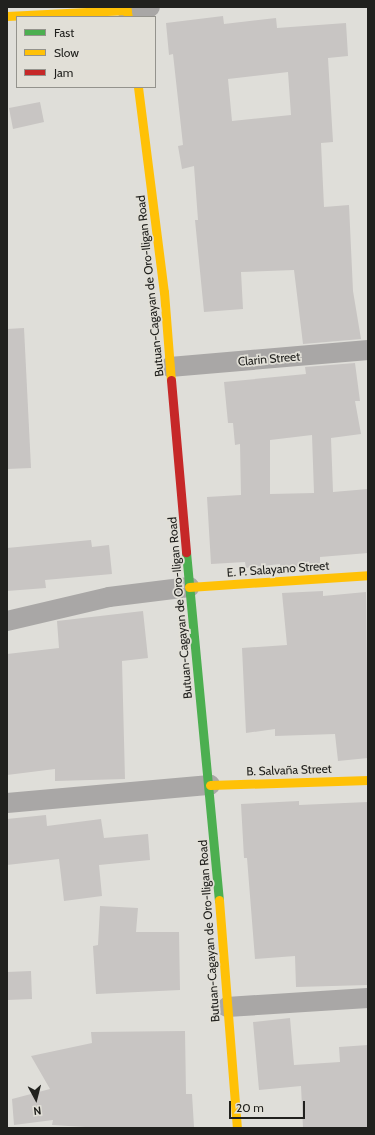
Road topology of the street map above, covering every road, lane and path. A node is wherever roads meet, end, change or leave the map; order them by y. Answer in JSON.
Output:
{"nodes":[{"id":1,"x":150,"y":7,"type":"edge"},
{"id":2,"x":127,"y":11,"type":"edge"},
{"id":3,"x":7,"y":16,"type":"edge"},
{"id":4,"x":138,"y":88,"type":"edge"},
{"id":5,"x":368,"y":350,"type":"edge"},
{"id":6,"x":170,"y":367,"type":"junction"},
{"id":7,"x":368,"y":575,"type":"edge"},
{"id":8,"x":189,"y":588,"type":"junction"},
{"id":9,"x":7,"y":622,"type":"edge"},
{"id":10,"x":368,"y":780,"type":"edge"},
{"id":11,"x":210,"y":785,"type":"junction"},
{"id":12,"x":7,"y":803,"type":"edge"},
{"id":13,"x":368,"y":998,"type":"edge"},
{"id":14,"x":227,"y":1007,"type":"junction"},
{"id":15,"x":237,"y":1128,"type":"edge"}],
"edges":[{"from":1,"to":2,"type":"street"},
{"from":2,"to":3,"type":"main road"},
{"from":4,"to":6,"type":"main road","name":"Butuan-Cagayan de Oro-Iligan Road"},
{"from":5,"to":6,"type":"street","name":"Clarin Street"},
{"from":6,"to":8,"type":"main road","name":"Butuan-Cagayan de Oro-Iligan Road"},
{"from":7,"to":8,"type":"main road","name":"E. P. Salayano Street"},
{"from":8,"to":9,"type":"street"},
{"from":8,"to":11,"type":"main road","name":"Butuan-Cagayan de Oro-Iligan Road"},
{"from":10,"to":11,"type":"main road","name":"B. Salvaña Street"},
{"from":11,"to":12,"type":"street"},
{"from":11,"to":14,"type":"main road","name":"Butuan-Cagayan de Oro-Iligan Road"},
{"from":13,"to":14,"type":"street"},
{"from":14,"to":15,"type":"main road","name":"Butuan-Cagayan de Oro-Iligan Road"}]}
